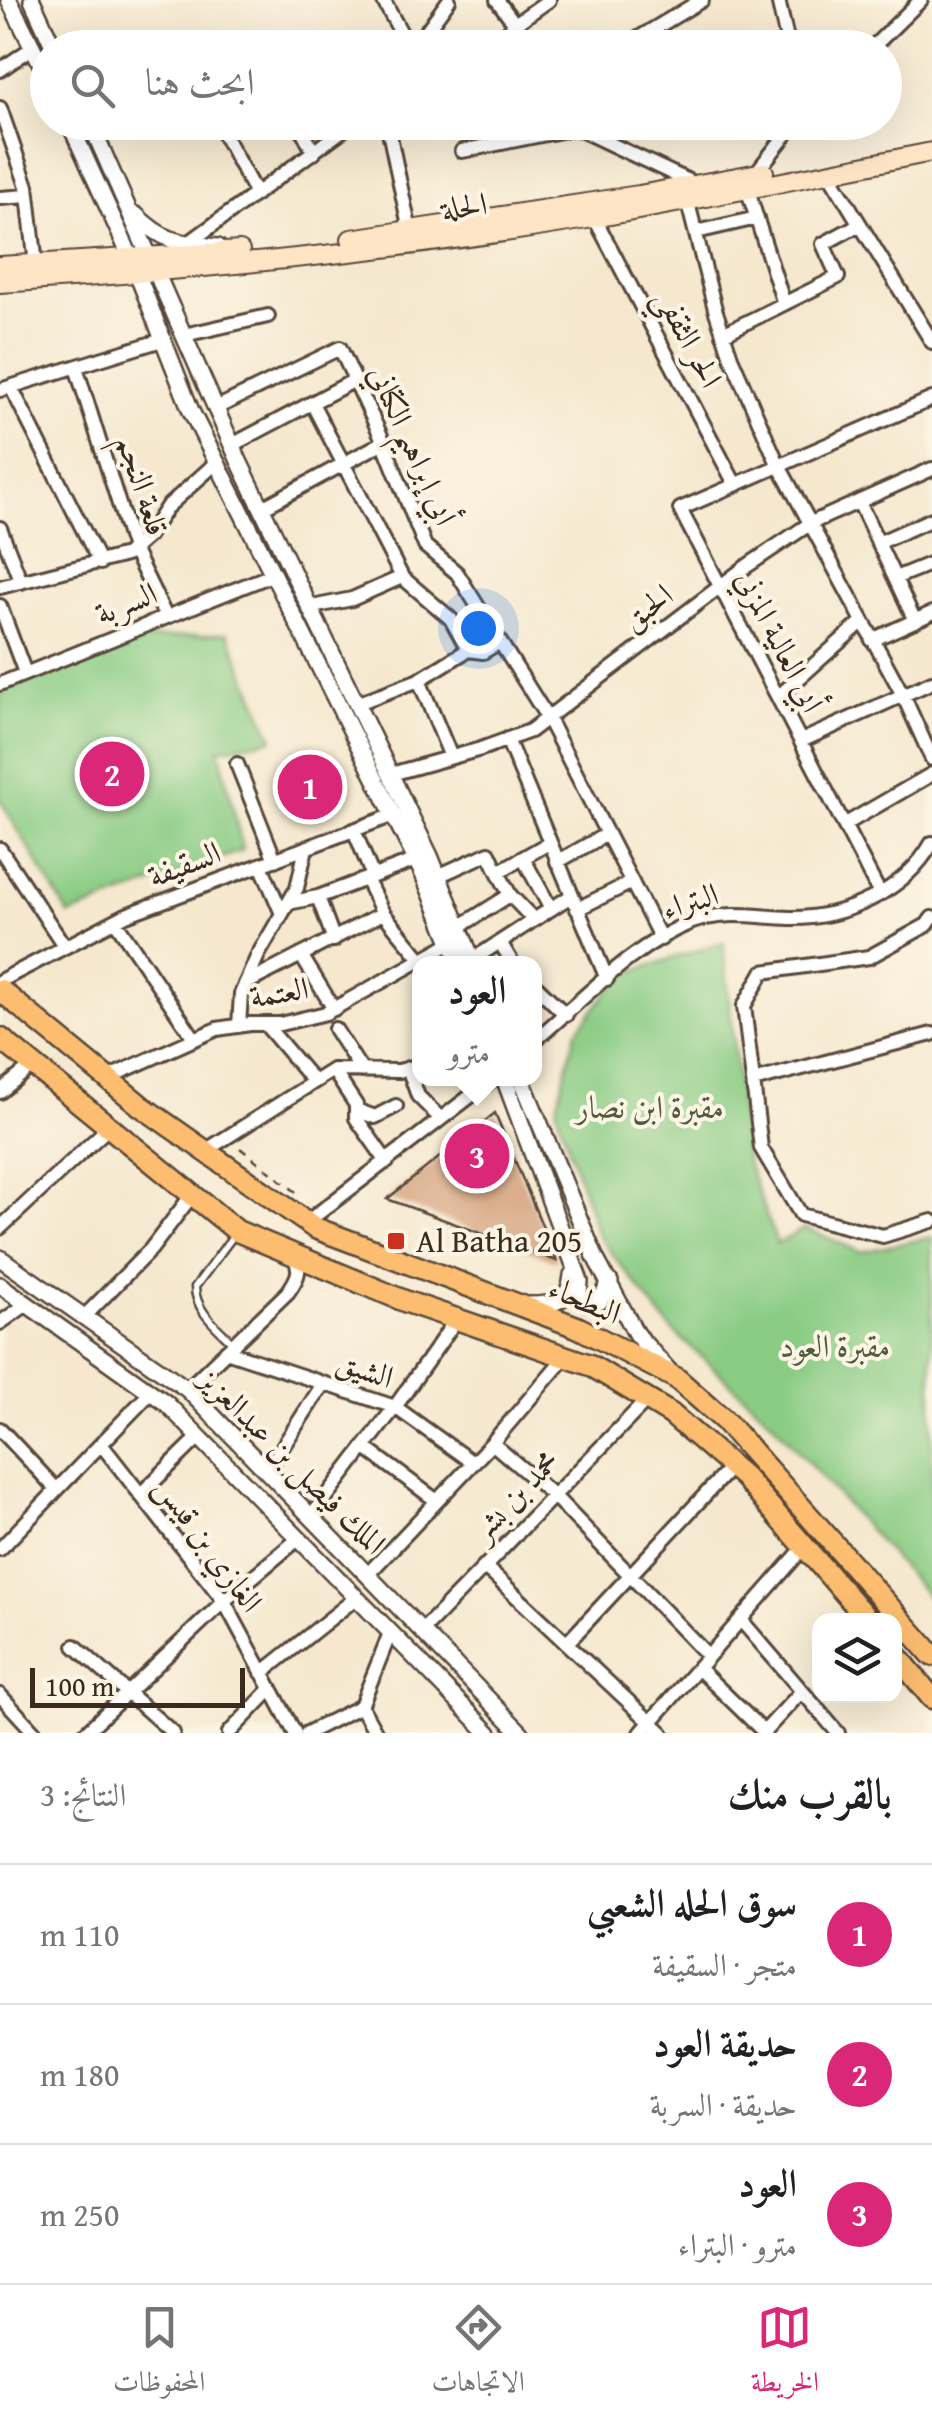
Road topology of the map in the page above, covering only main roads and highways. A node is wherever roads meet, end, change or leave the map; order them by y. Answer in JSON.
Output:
{"nodes":[{"id":1,"x":932,"y":142,"type":"edge"},
{"id":2,"x":932,"y":152,"type":"edge"},
{"id":3,"x":751,"y":181,"type":"junction"},
{"id":4,"x":692,"y":192,"type":"junction"},
{"id":5,"x":154,"y":265,"type":"junction"},
{"id":6,"x":0,"y":266,"type":"edge"},
{"id":7,"x":133,"y":266,"type":"junction"},
{"id":8,"x":0,"y":284,"type":"edge"},
{"id":9,"x":0,"y":990,"type":"edge"},
{"id":10,"x":0,"y":1038,"type":"edge"},
{"id":11,"x":862,"y":1613,"type":"edge"},
{"id":12,"x":932,"y":1655,"type":"edge"},
{"id":13,"x":902,"y":1662,"type":"edge"},
{"id":14,"x":932,"y":1698,"type":"edge"}],
"edges":[{"from":1,"to":3,"type":"main road","name":"الحلة"},
{"from":2,"to":3,"type":"main road","name":"الحلة"},
{"from":3,"to":4,"type":"main road","name":"الحلة"},
{"from":4,"to":5,"type":"main road","name":"الحلة"},
{"from":4,"to":5,"type":"main road","name":"الحلة"},
{"from":5,"to":7,"type":"main road","name":"الحلة"},
{"from":6,"to":7,"type":"main road","name":"الحلة"},
{"from":7,"to":8,"type":"main road","name":"الحلة"},
{"from":9,"to":12,"type":"main road","name":"البطحاء"},
{"from":10,"to":11,"type":"main road","name":"البطحاء"},
{"from":13,"to":14,"type":"main road"}]}
